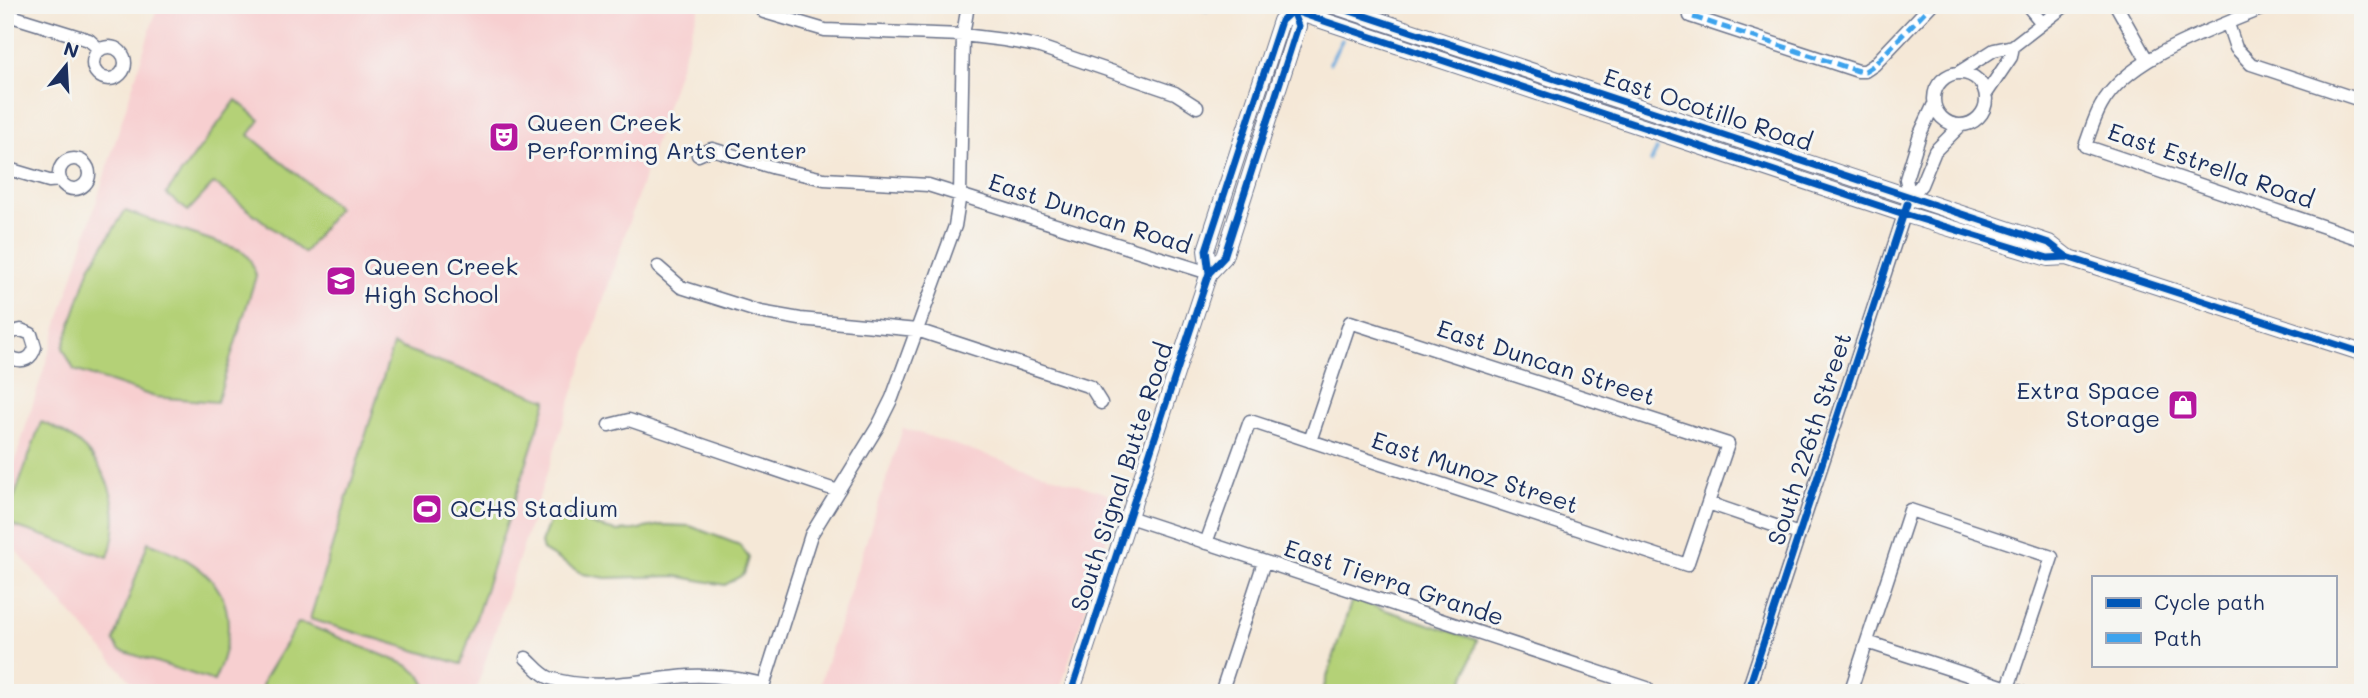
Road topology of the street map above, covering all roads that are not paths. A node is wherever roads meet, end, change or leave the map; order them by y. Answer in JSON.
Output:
{"nodes":[{"id":1,"x":758,"y":5,"type":"edge"},
{"id":2,"x":968,"y":5,"type":"edge"},
{"id":3,"x":1276,"y":5,"type":"edge"},
{"id":4,"x":1332,"y":5,"type":"edge"},
{"id":5,"x":1694,"y":5,"type":"edge"},
{"id":6,"x":1931,"y":5,"type":"edge"},
{"id":7,"x":2026,"y":5,"type":"edge"},
{"id":8,"x":2066,"y":5,"type":"edge"},
{"id":9,"x":2116,"y":5,"type":"edge"},
{"id":10,"x":2270,"y":5,"type":"edge"},
{"id":11,"x":1293,"y":8,"type":"edge"},
{"id":12,"x":5,"y":14,"type":"edge"},
{"id":13,"x":2042,"y":23,"type":"junction"},
{"id":14,"x":2228,"y":24,"type":"junction"},
{"id":15,"x":963,"y":35,"type":"junction"},
{"id":16,"x":2013,"y":46,"type":"junction"},
{"id":17,"x":100,"y":50,"type":"dead end"},
{"id":18,"x":2147,"y":61,"type":"junction"},
{"id":19,"x":1958,"y":73,"type":"junction"},
{"id":20,"x":1986,"y":94,"type":"junction"},
{"id":21,"x":2363,"y":101,"type":"edge"},
{"id":22,"x":1934,"y":104,"type":"junction"},
{"id":23,"x":1197,"y":107,"type":"dead end"},
{"id":24,"x":1961,"y":125,"type":"junction"},
{"id":25,"x":698,"y":155,"type":"dead end"},
{"id":26,"x":5,"y":167,"type":"edge"},
{"id":27,"x":60,"y":180,"type":"dead end"},
{"id":28,"x":960,"y":194,"type":"junction"},
{"id":29,"x":1910,"y":197,"type":"junction"},
{"id":30,"x":1904,"y":214,"type":"junction"},
{"id":31,"x":2363,"y":240,"type":"edge"},
{"id":32,"x":2067,"y":257,"type":"junction"},
{"id":33,"x":658,"y":267,"type":"dead end"},
{"id":34,"x":1209,"y":273,"type":"junction"},
{"id":35,"x":917,"y":330,"type":"junction"},
{"id":36,"x":7,"y":333,"type":"edge"},
{"id":37,"x":5,"y":349,"type":"edge"},
{"id":38,"x":2363,"y":354,"type":"edge"},
{"id":39,"x":1101,"y":403,"type":"dead end"},
{"id":40,"x":608,"y":425,"type":"dead end"},
{"id":41,"x":1310,"y":441,"type":"junction"},
{"id":42,"x":838,"y":491,"type":"junction"},
{"id":43,"x":1708,"y":503,"type":"junction"},
{"id":44,"x":1129,"y":517,"type":"junction"},
{"id":45,"x":1799,"y":534,"type":"junction"},
{"id":46,"x":1206,"y":543,"type":"junction"},
{"id":47,"x":1264,"y":562,"type":"junction"},
{"id":48,"x":1867,"y":642,"type":"junction"},
{"id":49,"x":526,"y":658,"type":"dead end"},
{"id":50,"x":762,"y":688,"type":"edge"},
{"id":51,"x":2008,"y":688,"type":"junction"},
{"id":52,"x":1646,"y":690,"type":"edge"},
{"id":53,"x":1071,"y":693,"type":"edge"},
{"id":54,"x":1222,"y":693,"type":"edge"},
{"id":55,"x":1747,"y":693,"type":"edge"},
{"id":56,"x":1850,"y":693,"type":"edge"},
{"id":57,"x":2023,"y":693,"type":"edge"}],
"edges":[{"from":1,"to":15,"type":"street"},
{"from":2,"to":15,"type":"street"},
{"from":3,"to":11,"type":"main road","name":"East Ocotillo Road"},
{"from":4,"to":29,"type":"main road","name":"East Ocotillo Road"},
{"from":5,"to":6,"type":"street"},
{"from":7,"to":13,"type":"street"},
{"from":8,"to":13,"type":"street"},
{"from":9,"to":18,"type":"street"},
{"from":10,"to":14,"type":"street"},
{"from":11,"to":30,"type":"main road","name":"East Ocotillo Road"},
{"from":11,"to":34,"type":"main road","name":"South Signal Butte Road"},
{"from":12,"to":17,"type":"street"},
{"from":13,"to":16,"type":"street"},
{"from":14,"to":18,"type":"street"},
{"from":14,"to":21,"type":"street"},
{"from":15,"to":23,"type":"street"},
{"from":15,"to":28,"type":"street"},
{"from":16,"to":19,"type":"street"},
{"from":16,"to":20,"type":"street"},
{"from":18,"to":31,"type":"street","name":"East Estrella Road"},
{"from":19,"to":20,"type":"street"},
{"from":19,"to":22,"type":"street"},
{"from":20,"to":24,"type":"street"},
{"from":22,"to":24,"type":"street"},
{"from":22,"to":29,"type":"street"},
{"from":24,"to":29,"type":"street"},
{"from":25,"to":28,"type":"street","name":"East Duncan Road"},
{"from":26,"to":27,"type":"street"},
{"from":28,"to":34,"type":"street","name":"East Duncan Road"},
{"from":28,"to":35,"type":"street"},
{"from":29,"to":30,"type":"street","name":"South 226th Street"},
{"from":29,"to":32,"type":"main road","name":"East Ocotillo Road"},
{"from":30,"to":32,"type":"main road","name":"East Ocotillo Road"},
{"from":30,"to":45,"type":"street","name":"South 226th Street"},
{"from":32,"to":38,"type":"main road","name":"East Ocotillo Road"},
{"from":33,"to":35,"type":"street"},
{"from":34,"to":44,"type":"main road","name":"South Signal Butte Road"},
{"from":35,"to":39,"type":"street"},
{"from":35,"to":42,"type":"street"},
{"from":36,"to":37,"type":"street"},
{"from":40,"to":42,"type":"street"},
{"from":41,"to":43,"type":"street","name":"East Munoz Street"},
{"from":41,"to":43,"type":"street","name":"East Duncan Street"},
{"from":41,"to":46,"type":"street","name":"East Munoz Street"},
{"from":42,"to":50,"type":"street"},
{"from":43,"to":45,"type":"street"},
{"from":44,"to":46,"type":"street","name":"East Tierra Grande"},
{"from":44,"to":53,"type":"main road","name":"South Signal Butte Road"},
{"from":45,"to":55,"type":"street","name":"South 226th Street"},
{"from":46,"to":47,"type":"street","name":"East Tierra Grande"},
{"from":47,"to":52,"type":"street","name":"East Tierra Grande"},
{"from":47,"to":54,"type":"street"},
{"from":48,"to":51,"type":"street"},
{"from":48,"to":51,"type":"street"},
{"from":48,"to":56,"type":"street"},
{"from":49,"to":50,"type":"street"},
{"from":51,"to":57,"type":"street"}]}
